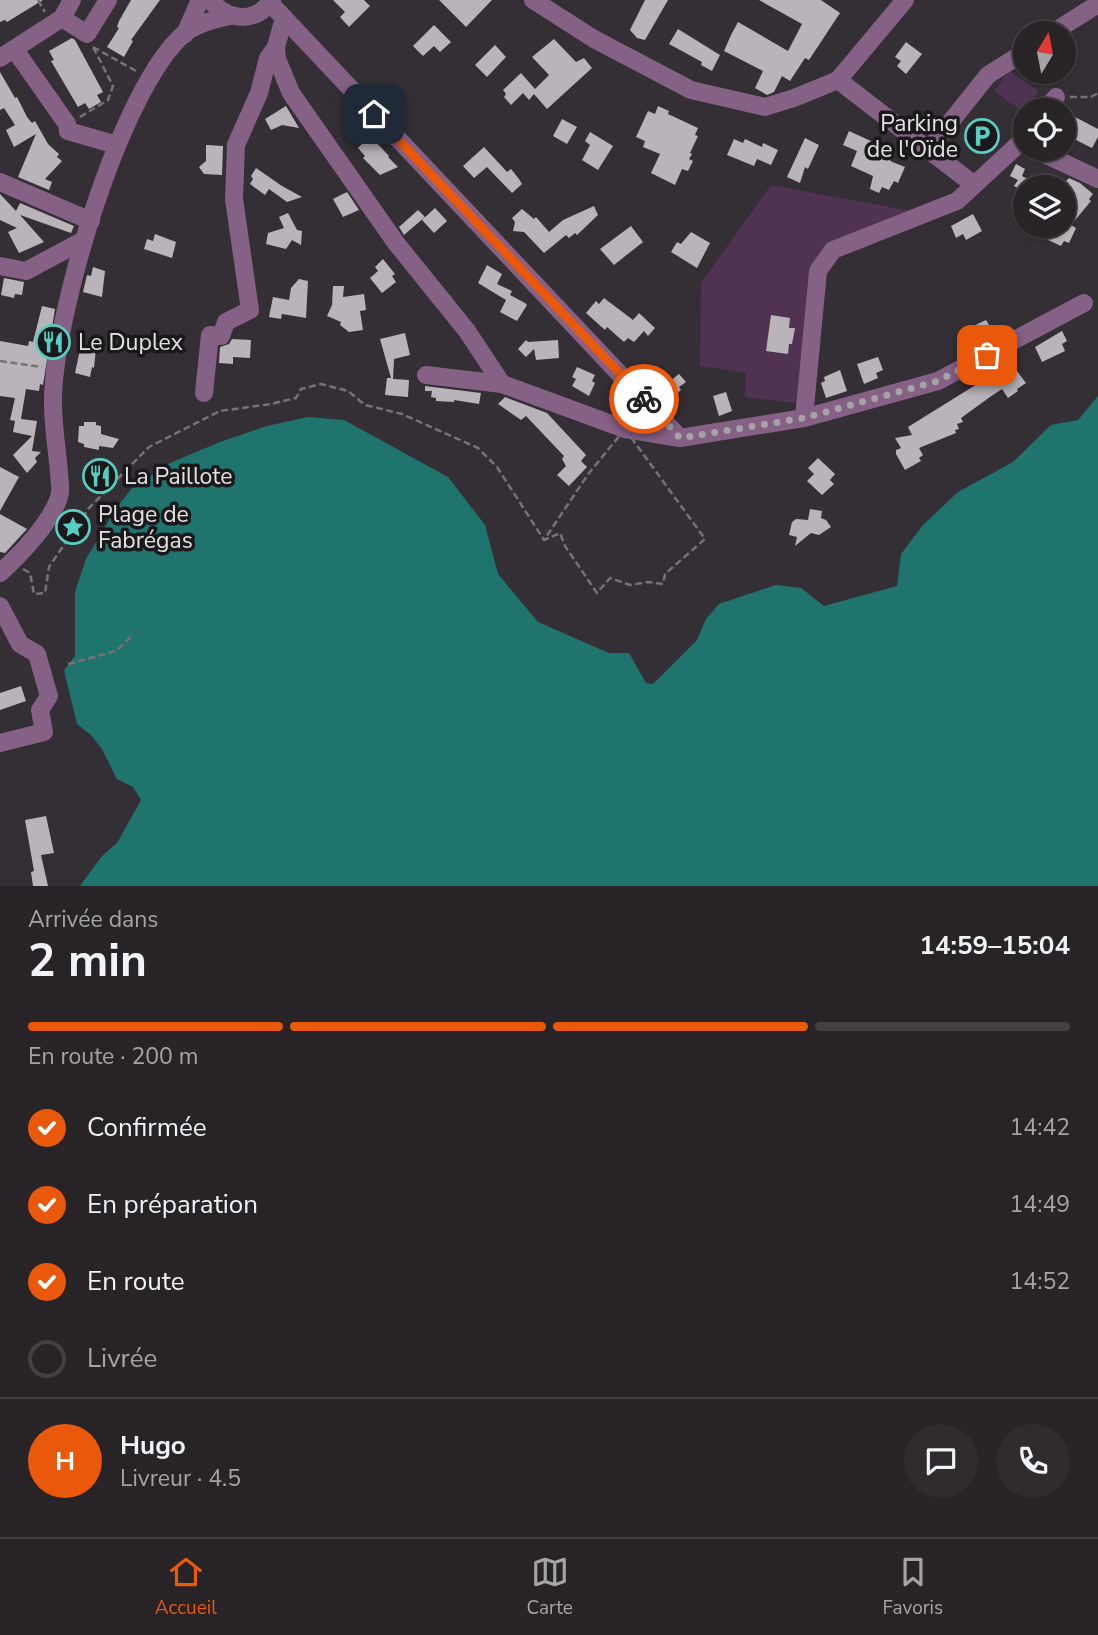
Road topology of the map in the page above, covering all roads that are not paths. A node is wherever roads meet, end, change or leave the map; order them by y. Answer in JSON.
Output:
{"nodes":[{"id":1,"x":72,"y":0,"type":"edge"},
{"id":2,"x":108,"y":0,"type":"edge"},
{"id":3,"x":200,"y":0,"type":"edge"},
{"id":4,"x":211,"y":0,"type":"edge"},
{"id":5,"x":533,"y":0,"type":"edge"},
{"id":6,"x":905,"y":0,"type":"edge"},
{"id":7,"x":271,"y":2,"type":"edge"},
{"id":8,"x":1098,"y":4,"type":"edge"},
{"id":9,"x":229,"y":16,"type":"junction"},
{"id":10,"x":62,"y":18,"type":"junction"},
{"id":11,"x":284,"y":18,"type":"junction"},
{"id":12,"x":1071,"y":21,"type":"edge"},
{"id":13,"x":185,"y":34,"type":"junction"},
{"id":14,"x":276,"y":47,"type":"junction"},
{"id":15,"x":8,"y":54,"type":"edge"},
{"id":16,"x":1013,"y":59,"type":"edge"},
{"id":17,"x":838,"y":80,"type":"junction"},
{"id":18,"x":117,"y":145,"type":"junction"},
{"id":19,"x":928,"y":150,"type":"junction"},
{"id":20,"x":1013,"y":154,"type":"edge"},
{"id":21,"x":1062,"y":161,"type":"edge"},
{"id":22,"x":1098,"y":179,"type":"edge"},
{"id":23,"x":0,"y":181,"type":"edge"},
{"id":24,"x":974,"y":184,"type":"junction"},
{"id":25,"x":91,"y":221,"type":"junction"},
{"id":26,"x":84,"y":240,"type":"junction"},
{"id":27,"x":0,"y":267,"type":"edge"},
{"id":28,"x":1084,"y":303,"type":"dead end"},
{"id":29,"x":426,"y":375,"type":"dead end"},
{"id":30,"x":502,"y":384,"type":"junction"},
{"id":31,"x":204,"y":393,"type":"dead end"},
{"id":32,"x":804,"y":418,"type":"junction"},
{"id":33,"x":680,"y":438,"type":"junction"},
{"id":34,"x":5,"y":569,"type":"edge"},
{"id":35,"x":0,"y":606,"type":"edge"},
{"id":36,"x":0,"y":743,"type":"edge"}],
"edges":[{"from":1,"to":10,"type":"street"},
{"from":2,"to":10,"type":"street"},
{"from":3,"to":13,"type":"street"},
{"from":4,"to":9,"type":"street"},
{"from":5,"to":17,"type":"street"},
{"from":6,"to":17,"type":"street"},
{"from":7,"to":9,"type":"street"},
{"from":7,"to":11,"type":"street"},
{"from":8,"to":12,"type":"street"},
{"from":9,"to":13,"type":"street"},
{"from":10,"to":15,"type":"street"},
{"from":11,"to":14,"type":"street"},
{"from":11,"to":33,"type":"street"},
{"from":13,"to":18,"type":"street"},
{"from":14,"to":30,"type":"street"},
{"from":14,"to":31,"type":"street"},
{"from":15,"to":18,"type":"street"},
{"from":16,"to":19,"type":"street"},
{"from":17,"to":19,"type":"street"},
{"from":18,"to":25,"type":"street"},
{"from":19,"to":24,"type":"street"},
{"from":20,"to":24,"type":"street"},
{"from":21,"to":22,"type":"street"},
{"from":23,"to":25,"type":"street"},
{"from":24,"to":32,"type":"street"},
{"from":25,"to":26,"type":"street"},
{"from":26,"to":27,"type":"street"},
{"from":26,"to":34,"type":"street"},
{"from":28,"to":32,"type":"street"},
{"from":29,"to":30,"type":"street"},
{"from":30,"to":33,"type":"street"},
{"from":32,"to":33,"type":"street"},
{"from":35,"to":36,"type":"street"}]}
